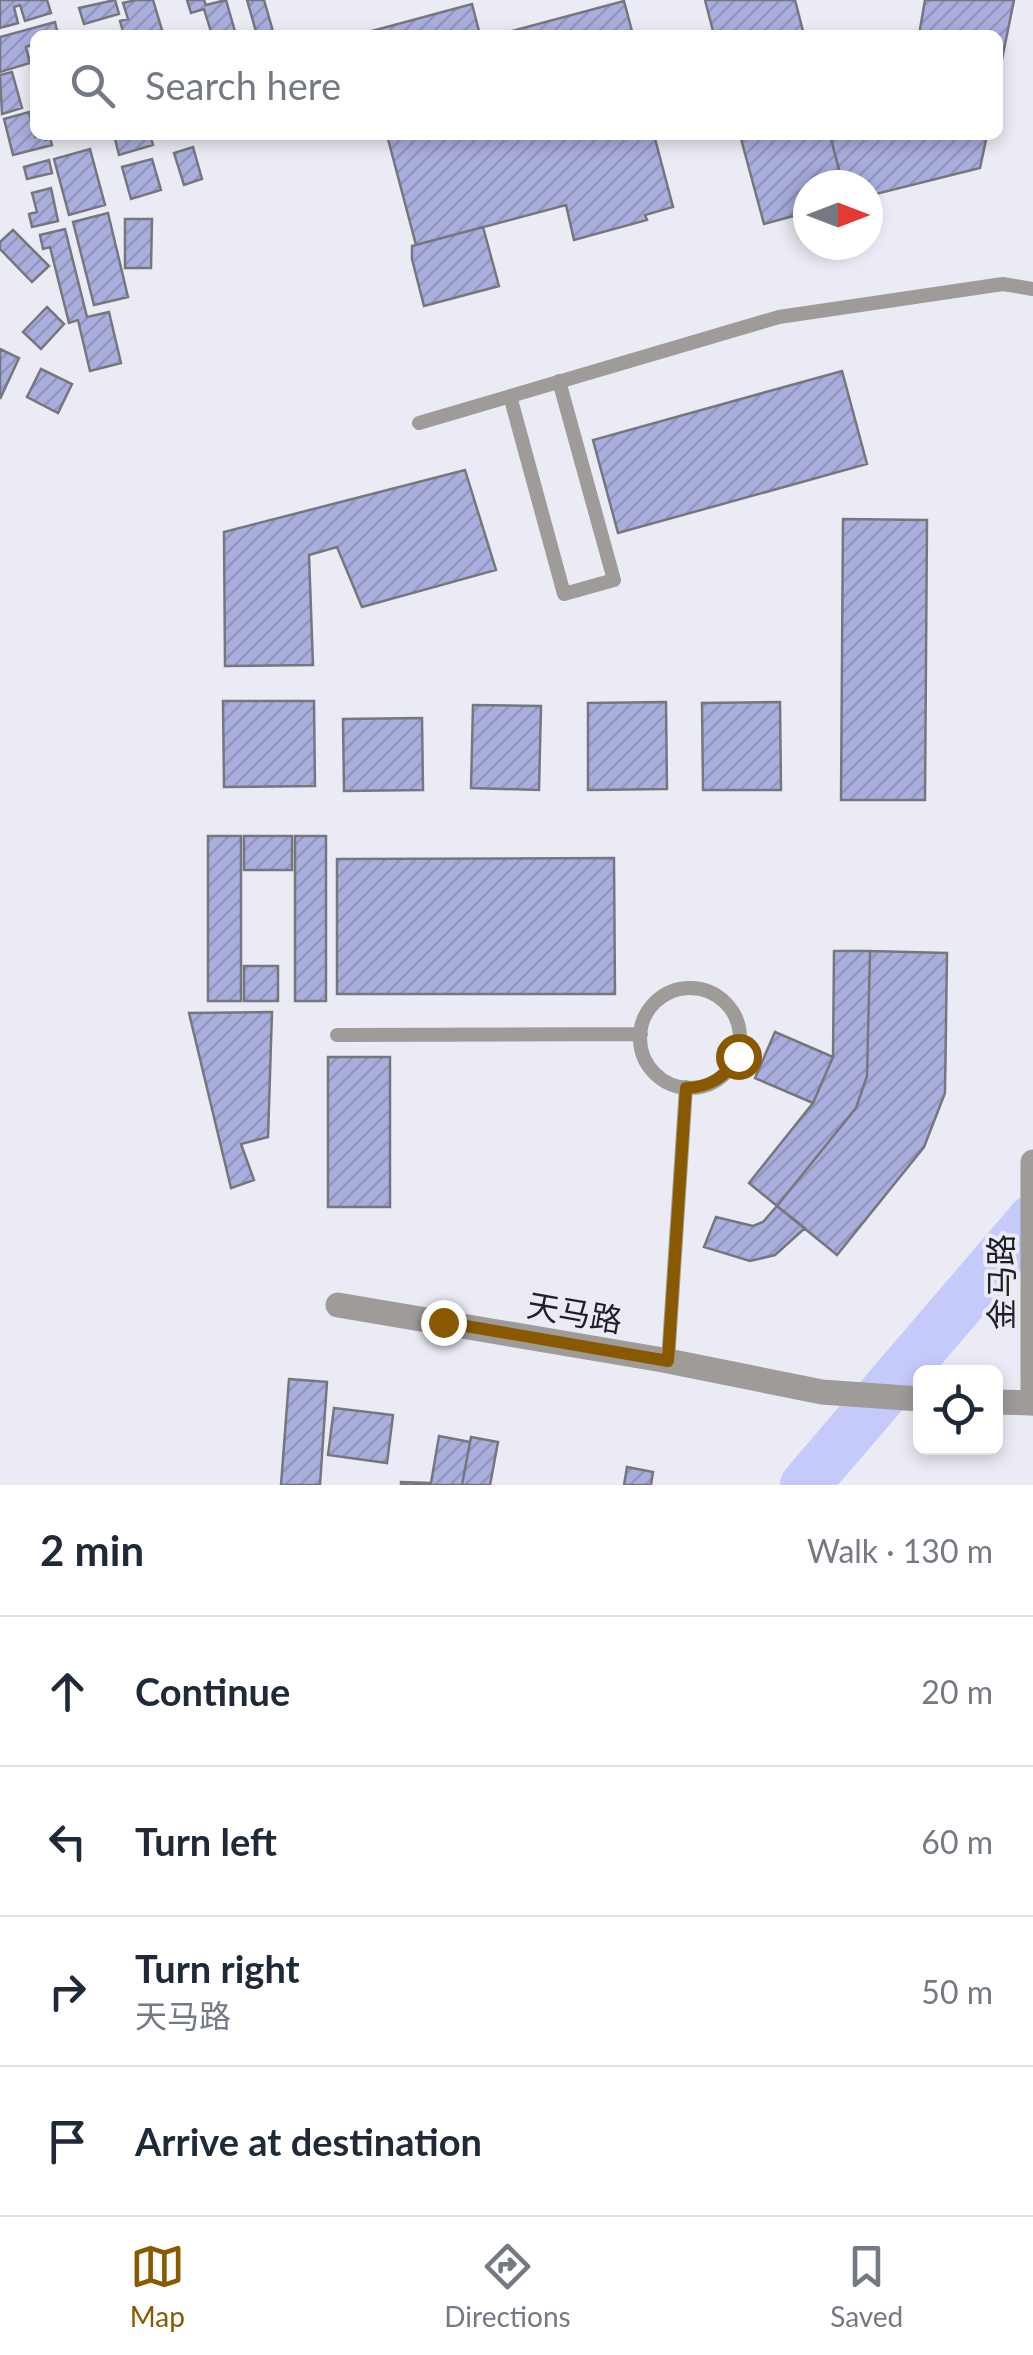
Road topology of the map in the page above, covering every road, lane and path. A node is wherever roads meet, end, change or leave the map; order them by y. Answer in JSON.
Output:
{"nodes":[{"id":1,"x":1033,"y":289,"type":"edge"},
{"id":2,"x":560,"y":381,"type":"junction"},
{"id":3,"x":510,"y":396,"type":"junction"},
{"id":4,"x":419,"y":423,"type":"dead end"},
{"id":5,"x":640,"y":1034,"type":"junction"},
{"id":6,"x":337,"y":1035,"type":"dead end"},
{"id":7,"x":686,"y":1088,"type":"junction"},
{"id":8,"x":1033,"y":1162,"type":"edge"},
{"id":9,"x":1033,"y":1176,"type":"edge"},
{"id":10,"x":1032,"y":1277,"type":"edge"},
{"id":11,"x":338,"y":1305,"type":"dead end"},
{"id":12,"x":668,"y":1361,"type":"junction"},
{"id":13,"x":909,"y":1399,"type":"edge"},
{"id":14,"x":1003,"y":1402,"type":"edge"},
{"id":15,"x":1033,"y":1403,"type":"edge"}],
"edges":[{"from":1,"to":2,"type":"lane"},
{"from":2,"to":3,"type":"lane"},
{"from":2,"to":3,"type":"lane"},
{"from":3,"to":4,"type":"lane"},
{"from":5,"to":6,"type":"lane"},
{"from":5,"to":7,"type":"lane"},
{"from":5,"to":7,"type":"lane"},
{"from":7,"to":12,"type":"lane"},
{"from":8,"to":9,"type":"street","name":"金马路"},
{"from":9,"to":10,"type":"street","name":"金马路"},
{"from":10,"to":15,"type":"street","name":"金马路"},
{"from":11,"to":12,"type":"street","name":"天马路"},
{"from":12,"to":13,"type":"street","name":"天马路"},
{"from":14,"to":15,"type":"street"}]}
